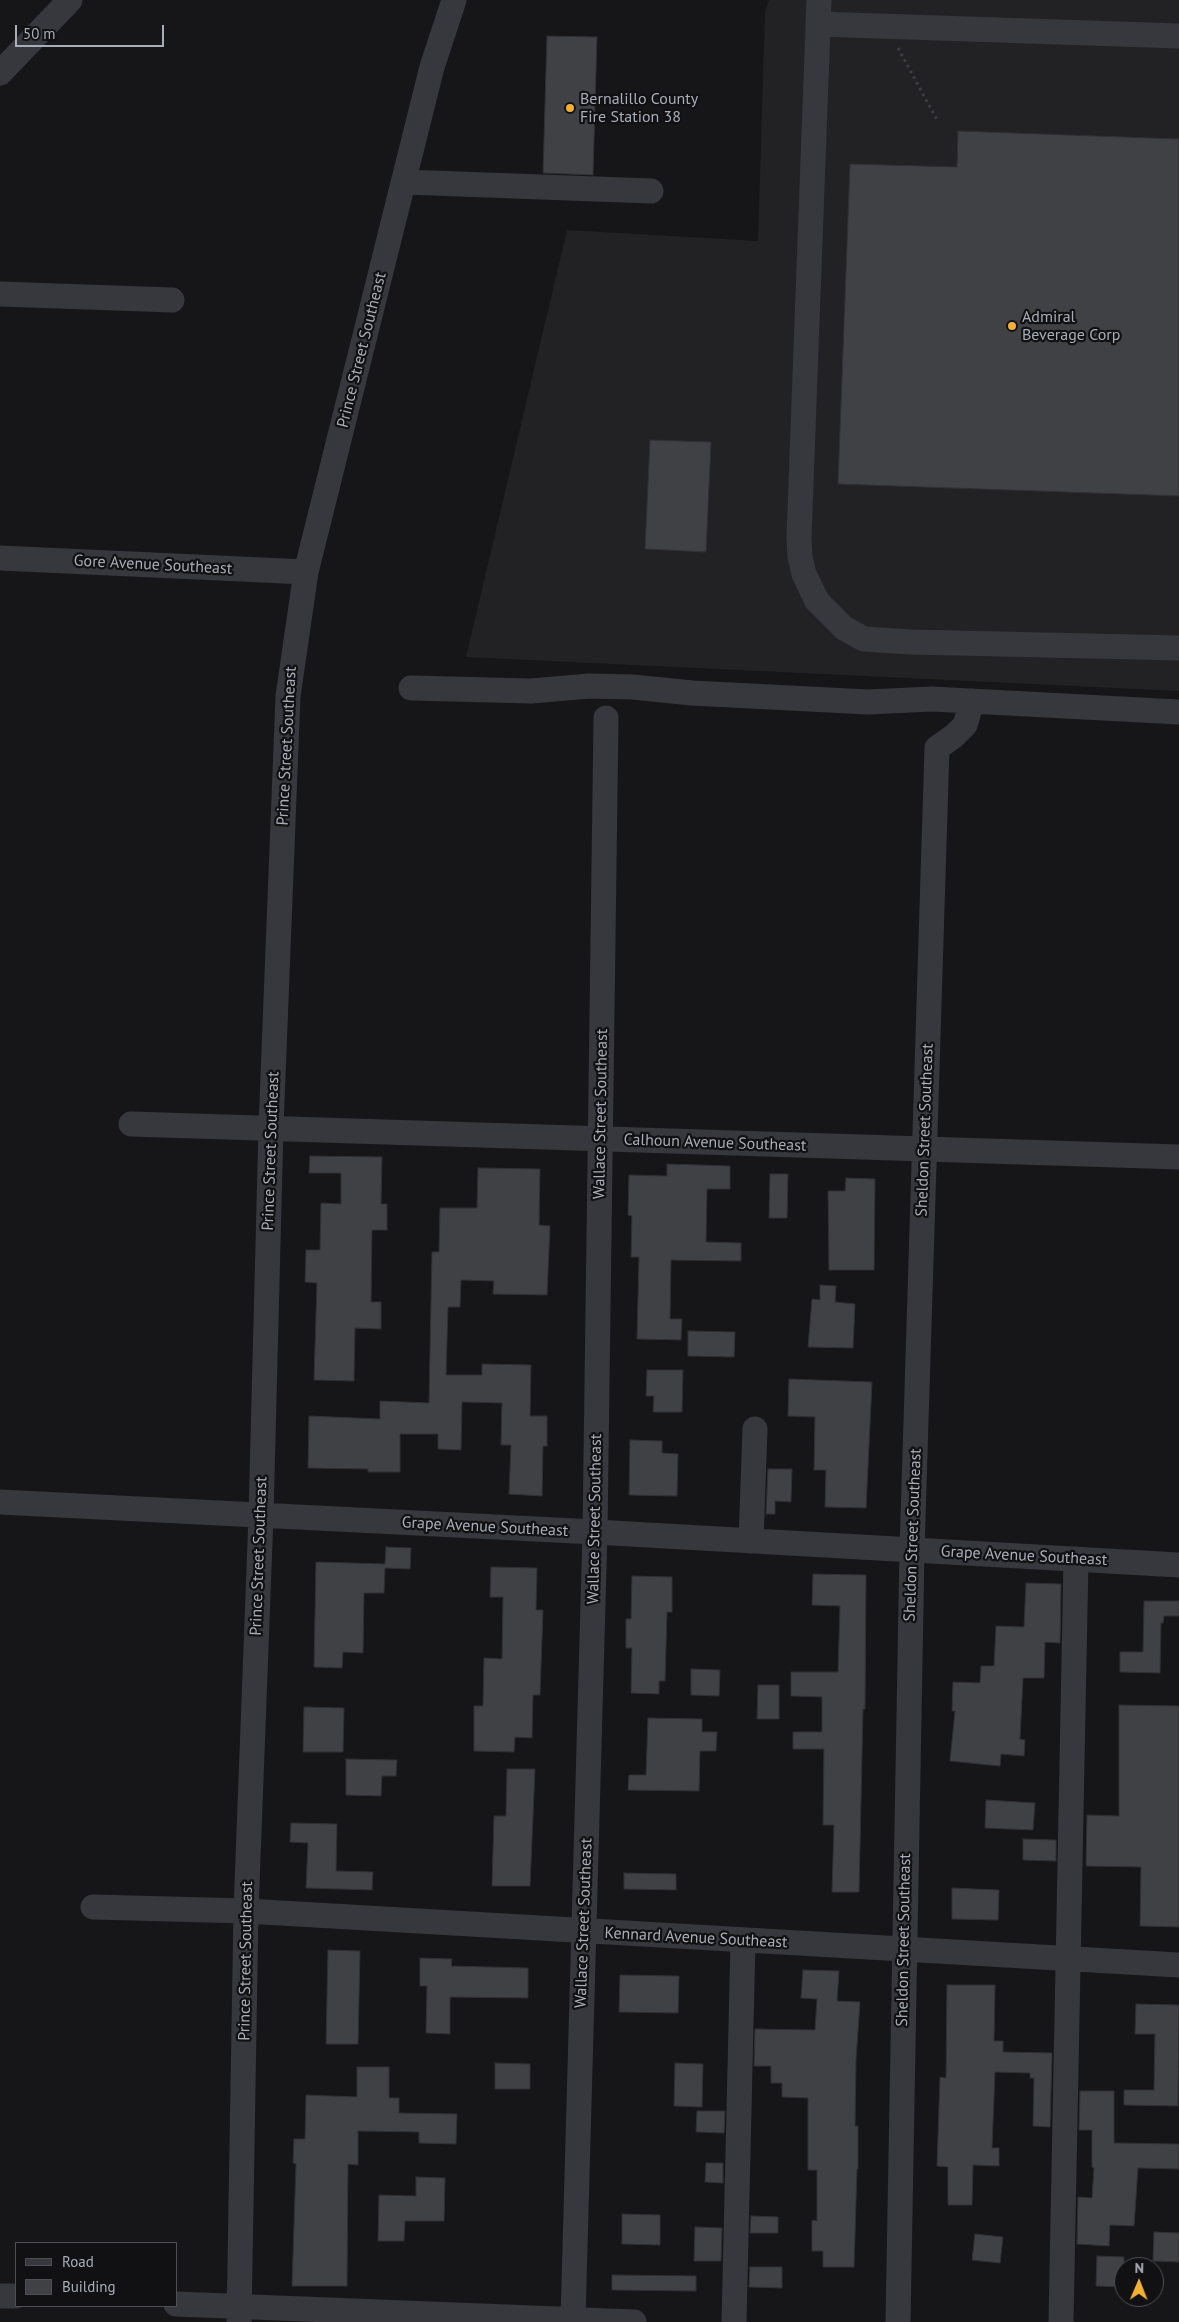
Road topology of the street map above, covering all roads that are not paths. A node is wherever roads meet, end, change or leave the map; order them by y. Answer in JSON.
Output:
{"nodes":[{"id":1,"x":70,"y":0,"type":"edge"},
{"id":2,"x":454,"y":0,"type":"edge"},
{"id":3,"x":819,"y":0,"type":"edge"},
{"id":4,"x":818,"y":24,"type":"junction"},
{"id":5,"x":1179,"y":36,"type":"edge"},
{"id":6,"x":0,"y":73,"type":"edge"},
{"id":7,"x":404,"y":182,"type":"junction"},
{"id":8,"x":651,"y":191,"type":"dead end"},
{"id":9,"x":0,"y":294,"type":"edge"},
{"id":10,"x":172,"y":300,"type":"dead end"},
{"id":11,"x":0,"y":558,"type":"edge"},
{"id":12,"x":306,"y":572,"type":"junction"},
{"id":13,"x":1179,"y":648,"type":"edge"},
{"id":14,"x":411,"y":688,"type":"dead end"},
{"id":15,"x":972,"y":701,"type":"junction"},
{"id":16,"x":1179,"y":712,"type":"edge"},
{"id":17,"x":606,"y":718,"type":"dead end"},
{"id":18,"x":131,"y":1124,"type":"dead end"},
{"id":19,"x":272,"y":1127,"type":"junction"},
{"id":20,"x":600,"y":1139,"type":"junction"},
{"id":21,"x":924,"y":1150,"type":"junction"},
{"id":22,"x":1179,"y":1157,"type":"edge"},
{"id":23,"x":755,"y":1429,"type":"dead end"},
{"id":24,"x":0,"y":1502,"type":"edge"},
{"id":25,"x":261,"y":1516,"type":"junction"},
{"id":26,"x":595,"y":1532,"type":"junction"},
{"id":27,"x":751,"y":1541,"type":"junction"},
{"id":28,"x":912,"y":1550,"type":"junction"},
{"id":29,"x":1076,"y":1559,"type":"junction"},
{"id":30,"x":1179,"y":1565,"type":"edge"},
{"id":31,"x":93,"y":1906,"type":"dead end"},
{"id":32,"x":246,"y":1911,"type":"junction"},
{"id":33,"x":584,"y":1931,"type":"junction"},
{"id":34,"x":743,"y":1941,"type":"junction"},
{"id":35,"x":904,"y":1950,"type":"junction"},
{"id":36,"x":1069,"y":1959,"type":"junction"},
{"id":37,"x":1179,"y":1965,"type":"edge"},
{"id":38,"x":0,"y":2296,"type":"edge"},
{"id":39,"x":15,"y":2296,"type":"edge"},
{"id":40,"x":178,"y":2304,"type":"edge"},
{"id":41,"x":239,"y":2315,"type":"edge"},
{"id":42,"x":573,"y":2318,"type":"junction"},
{"id":43,"x":634,"y":2322,"type":"edge"},
{"id":44,"x":734,"y":2322,"type":"edge"},
{"id":45,"x":898,"y":2322,"type":"edge"},
{"id":46,"x":1061,"y":2322,"type":"edge"}],
"edges":[{"from":1,"to":6,"type":"street"},
{"from":2,"to":7,"type":"street","name":"Prince Street Southeast"},
{"from":3,"to":4,"type":"street"},
{"from":4,"to":5,"type":"street"},
{"from":4,"to":13,"type":"street"},
{"from":7,"to":8,"type":"street"},
{"from":7,"to":12,"type":"street","name":"Prince Street Southeast"},
{"from":9,"to":10,"type":"street"},
{"from":11,"to":12,"type":"street","name":"Gore Avenue Southeast"},
{"from":12,"to":19,"type":"street","name":"Prince Street Southeast"},
{"from":14,"to":15,"type":"street"},
{"from":15,"to":16,"type":"street"},
{"from":15,"to":21,"type":"street","name":"Sheldon Street Southeast"},
{"from":17,"to":20,"type":"street","name":"Wallace Street Southeast"},
{"from":18,"to":19,"type":"street","name":"Calhoun Avenue Southeast"},
{"from":19,"to":20,"type":"street","name":"Calhoun Avenue Southeast"},
{"from":19,"to":25,"type":"street","name":"Prince Street Southeast"},
{"from":20,"to":21,"type":"street","name":"Calhoun Avenue Southeast"},
{"from":20,"to":26,"type":"street","name":"Wallace Street Southeast"},
{"from":21,"to":22,"type":"street","name":"Calhoun Avenue Southeast"},
{"from":21,"to":28,"type":"street","name":"Sheldon Street Southeast"},
{"from":23,"to":27,"type":"street"},
{"from":24,"to":25,"type":"street","name":"Grape Avenue Southeast"},
{"from":25,"to":26,"type":"street","name":"Grape Avenue Southeast"},
{"from":25,"to":32,"type":"street","name":"Prince Street Southeast"},
{"from":26,"to":27,"type":"street","name":"Grape Avenue Southeast"},
{"from":26,"to":33,"type":"street","name":"Wallace Street Southeast"},
{"from":27,"to":28,"type":"street","name":"Grape Avenue Southeast"},
{"from":28,"to":29,"type":"street","name":"Grape Avenue Southeast"},
{"from":28,"to":35,"type":"street","name":"Sheldon Street Southeast"},
{"from":29,"to":30,"type":"street","name":"Grape Avenue Southeast"},
{"from":29,"to":36,"type":"street"},
{"from":31,"to":32,"type":"street","name":"Kennard Avenue Southeast"},
{"from":32,"to":33,"type":"street","name":"Kennard Avenue Southeast"},
{"from":32,"to":41,"type":"street","name":"Prince Street Southeast"},
{"from":33,"to":34,"type":"street","name":"Kennard Avenue Southeast"},
{"from":33,"to":42,"type":"street","name":"Wallace Street Southeast"},
{"from":34,"to":35,"type":"street","name":"Kennard Avenue Southeast"},
{"from":34,"to":44,"type":"street"},
{"from":35,"to":36,"type":"street","name":"Kennard Avenue Southeast"},
{"from":35,"to":45,"type":"street","name":"Sheldon Street Southeast"},
{"from":36,"to":37,"type":"street","name":"Kennard Avenue Southeast"},
{"from":36,"to":46,"type":"street"},
{"from":38,"to":39,"type":"street"},
{"from":40,"to":41,"type":"street"},
{"from":41,"to":42,"type":"street"},
{"from":42,"to":43,"type":"street"}]}
